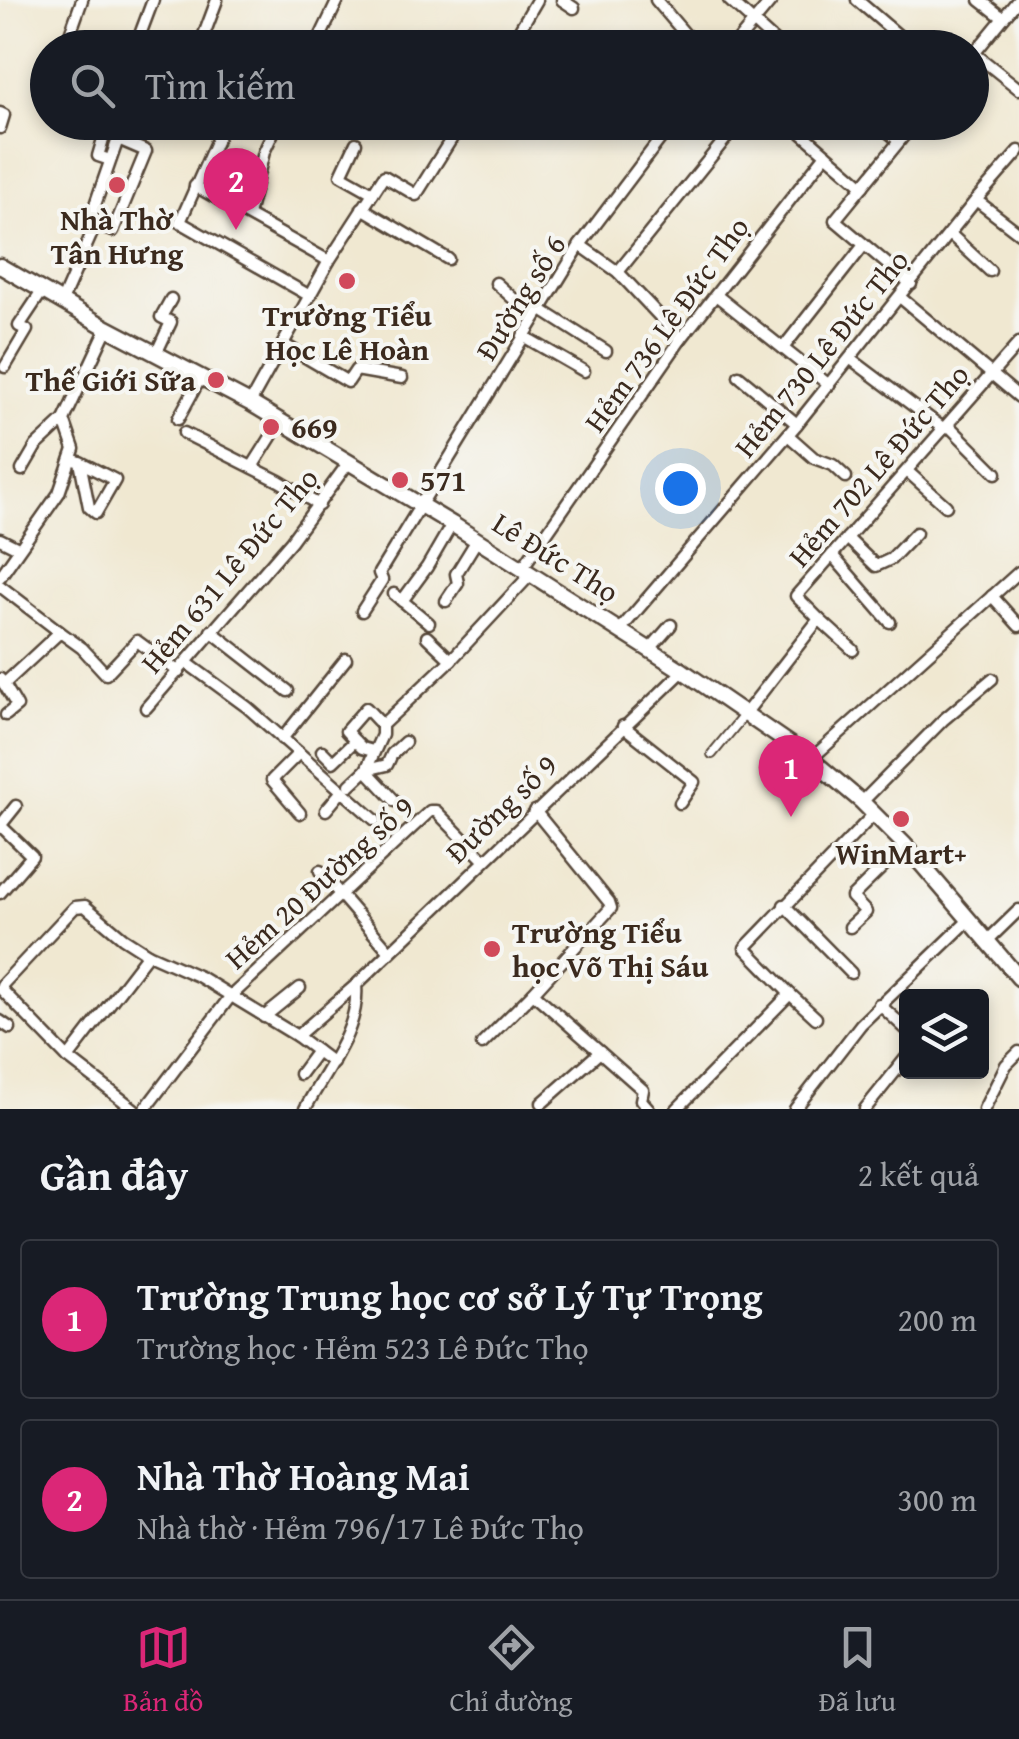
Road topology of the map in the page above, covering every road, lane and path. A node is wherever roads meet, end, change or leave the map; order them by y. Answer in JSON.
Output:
{"nodes":[{"id":1,"x":82,"y":0,"type":"edge"},
{"id":2,"x":153,"y":0,"type":"edge"},
{"id":3,"x":217,"y":0,"type":"edge"},
{"id":4,"x":338,"y":0,"type":"edge"},
{"id":5,"x":537,"y":0,"type":"edge"},
{"id":6,"x":562,"y":0,"type":"edge"},
{"id":7,"x":656,"y":0,"type":"edge"},
{"id":8,"x":730,"y":0,"type":"edge"},
{"id":9,"x":772,"y":0,"type":"edge"},
{"id":10,"x":857,"y":0,"type":"edge"},
{"id":11,"x":980,"y":0,"type":"edge"},
{"id":12,"x":1018,"y":0,"type":"edge"},
{"id":13,"x":574,"y":8,"type":"dead end"},
{"id":14,"x":1003,"y":18,"type":"junction"},
{"id":15,"x":752,"y":23,"type":"junction"},
{"id":16,"x":71,"y":30,"type":"edge"},
{"id":17,"x":142,"y":30,"type":"edge"},
{"id":18,"x":206,"y":30,"type":"edge"},
{"id":19,"x":324,"y":30,"type":"edge"},
{"id":20,"x":520,"y":30,"type":"edge"},
{"id":21,"x":682,"y":30,"type":"edge"},
{"id":22,"x":746,"y":30,"type":"edge"},
{"id":23,"x":760,"y":30,"type":"edge"},
{"id":24,"x":892,"y":30,"type":"edge"},
{"id":25,"x":989,"y":35,"type":"edge"},
{"id":26,"x":989,"y":67,"type":"edge"},
{"id":27,"x":1019,"y":90,"type":"edge"},
{"id":28,"x":0,"y":112,"type":"edge"},
{"id":29,"x":0,"y":128,"type":"edge"},
{"id":30,"x":101,"y":140,"type":"edge"},
{"id":31,"x":216,"y":140,"type":"edge"},
{"id":32,"x":270,"y":140,"type":"edge"},
{"id":33,"x":451,"y":140,"type":"edge"},
{"id":34,"x":659,"y":140,"type":"edge"},
{"id":35,"x":724,"y":140,"type":"edge"},
{"id":36,"x":810,"y":140,"type":"edge"},
{"id":37,"x":899,"y":140,"type":"edge"},
{"id":38,"x":356,"y":143,"type":"dead end"},
{"id":39,"x":1019,"y":151,"type":"edge"},
{"id":40,"x":826,"y":154,"type":"junction"},
{"id":41,"x":110,"y":160,"type":"junction"},
{"id":42,"x":195,"y":186,"type":"junction"},
{"id":43,"x":864,"y":186,"type":"junction"},
{"id":44,"x":372,"y":193,"type":"junction"},
{"id":45,"x":976,"y":200,"type":"junction"},
{"id":46,"x":362,"y":208,"type":"junction"},
{"id":47,"x":248,"y":215,"type":"junction"},
{"id":48,"x":95,"y":226,"type":"junction"},
{"id":49,"x":950,"y":234,"type":"junction"},
{"id":50,"x":1019,"y":234,"type":"edge"},
{"id":51,"x":580,"y":245,"type":"junction"},
{"id":52,"x":864,"y":245,"type":"junction"},
{"id":53,"x":448,"y":259,"type":"dead end"},
{"id":54,"x":329,"y":261,"type":"junction"},
{"id":55,"x":0,"y":266,"type":"edge"},
{"id":56,"x":990,"y":271,"type":"dead end"},
{"id":57,"x":618,"y":272,"type":"junction"},
{"id":58,"x":496,"y":283,"type":"dead end"},
{"id":59,"x":911,"y":284,"type":"junction"},
{"id":60,"x":43,"y":290,"type":"junction"},
{"id":61,"x":716,"y":295,"type":"junction"},
{"id":62,"x":310,"y":296,"type":"junction"},
{"id":63,"x":900,"y":298,"type":"junction"},
{"id":64,"x":171,"y":299,"type":"dead end"},
{"id":65,"x":62,"y":301,"type":"junction"},
{"id":66,"x":539,"y":311,"type":"junction"},
{"id":67,"x":107,"y":328,"type":"junction"},
{"id":68,"x":524,"y":336,"type":"junction"},
{"id":69,"x":681,"y":338,"type":"junction"},
{"id":70,"x":1019,"y":343,"type":"edge"},
{"id":71,"x":284,"y":344,"type":"junction"},
{"id":72,"x":783,"y":348,"type":"junction"},
{"id":73,"x":606,"y":350,"type":"dead end"},
{"id":74,"x":156,"y":354,"type":"junction"},
{"id":75,"x":851,"y":359,"type":"junction"},
{"id":76,"x":5,"y":367,"type":"dead end"},
{"id":77,"x":584,"y":371,"type":"dead end"},
{"id":78,"x":994,"y":372,"type":"junction"},
{"id":79,"x":739,"y":376,"type":"dead end"},
{"id":80,"x":201,"y":378,"type":"junction"},
{"id":81,"x":402,"y":378,"type":"dead end"},
{"id":82,"x":829,"y":384,"type":"junction"},
{"id":83,"x":1019,"y":396,"type":"edge"},
{"id":84,"x":250,"y":403,"type":"junction"},
{"id":85,"x":178,"y":419,"type":"dead end"},
{"id":86,"x":64,"y":420,"type":"junction"},
{"id":87,"x":281,"y":421,"type":"junction"},
{"id":88,"x":797,"y":424,"type":"junction"},
{"id":89,"x":946,"y":427,"type":"junction"},
{"id":90,"x":184,"y":433,"type":"dead end"},
{"id":91,"x":788,"y":435,"type":"junction"},
{"id":92,"x":75,"y":460,"type":"junction"},
{"id":93,"x":349,"y":462,"type":"junction"},
{"id":94,"x":252,"y":467,"type":"junction"},
{"id":95,"x":22,"y":470,"type":"dead end"},
{"id":96,"x":907,"y":470,"type":"junction"},
{"id":97,"x":996,"y":474,"type":"dead end"},
{"id":98,"x":846,"y":478,"type":"dead end"},
{"id":99,"x":319,"y":505,"type":"junction"},
{"id":100,"x":420,"y":506,"type":"junction"},
{"id":101,"x":946,"y":506,"type":"dead end"},
{"id":102,"x":452,"y":524,"type":"junction"},
{"id":103,"x":916,"y":533,"type":"dead end"},
{"id":104,"x":847,"y":538,"type":"junction"},
{"id":105,"x":0,"y":539,"type":"edge"},
{"id":106,"x":477,"y":540,"type":"junction"},
{"id":107,"x":18,"y":548,"type":"junction"},
{"id":108,"x":832,"y":555,"type":"junction"},
{"id":109,"x":528,"y":570,"type":"junction"},
{"id":110,"x":1019,"y":572,"type":"edge"},
{"id":111,"x":0,"y":577,"type":"edge"},
{"id":112,"x":0,"y":586,"type":"edge"},
{"id":113,"x":992,"y":596,"type":"junction"},
{"id":114,"x":446,"y":601,"type":"dead end"},
{"id":115,"x":362,"y":611,"type":"dead end"},
{"id":116,"x":819,"y":619,"type":"junction"},
{"id":117,"x":890,"y":622,"type":"dead end"},
{"id":118,"x":429,"y":623,"type":"dead end"},
{"id":119,"x":670,"y":626,"type":"dead end"},
{"id":120,"x":1019,"y":626,"type":"edge"},
{"id":121,"x":620,"y":630,"type":"junction"},
{"id":122,"x":60,"y":632,"type":"junction"},
{"id":123,"x":211,"y":632,"type":"junction"},
{"id":124,"x":427,"y":637,"type":"dead end"},
{"id":125,"x":650,"y":649,"type":"junction"},
{"id":126,"x":853,"y":650,"type":"dead end"},
{"id":127,"x":346,"y":659,"type":"dead end"},
{"id":128,"x":451,"y":660,"type":"junction"},
{"id":129,"x":183,"y":667,"type":"junction"},
{"id":130,"x":682,"y":671,"type":"junction"},
{"id":131,"x":992,"y":679,"type":"dead end"},
{"id":132,"x":2,"y":681,"type":"edge"},
{"id":133,"x":288,"y":692,"type":"dead end"},
{"id":134,"x":146,"y":708,"type":"dead end"},
{"id":135,"x":746,"y":714,"type":"junction"},
{"id":136,"x":6,"y":715,"type":"dead end"},
{"id":137,"x":382,"y":725,"type":"junction"},
{"id":138,"x":624,"y":726,"type":"junction"},
{"id":139,"x":282,"y":738,"type":"junction"},
{"id":140,"x":355,"y":741,"type":"junction"},
{"id":141,"x":405,"y":742,"type":"dead end"},
{"id":142,"x":322,"y":751,"type":"dead end"},
{"id":143,"x":373,"y":751,"type":"junction"},
{"id":144,"x":299,"y":753,"type":"junction"},
{"id":145,"x":712,"y":754,"type":"dead end"},
{"id":146,"x":810,"y":758,"type":"junction"},
{"id":147,"x":366,"y":770,"type":"junction"},
{"id":148,"x":346,"y":788,"type":"junction"},
{"id":149,"x":394,"y":801,"type":"dead end"},
{"id":150,"x":862,"y":802,"type":"junction"},
{"id":151,"x":680,"y":803,"type":"dead end"},
{"id":152,"x":16,"y":806,"type":"dead end"},
{"id":153,"x":326,"y":810,"type":"dead end"},
{"id":154,"x":535,"y":811,"type":"junction"},
{"id":155,"x":300,"y":813,"type":"dead end"},
{"id":156,"x":874,"y":814,"type":"junction"},
{"id":157,"x":375,"y":820,"type":"dead end"},
{"id":158,"x":0,"y":826,"type":"edge"},
{"id":159,"x":905,"y":845,"type":"junction"},
{"id":160,"x":482,"y":859,"type":"junction"},
{"id":161,"x":320,"y":871,"type":"dead end"},
{"id":162,"x":0,"y":893,"type":"edge"},
{"id":163,"x":339,"y":894,"type":"junction"},
{"id":164,"x":784,"y":905,"type":"junction"},
{"id":165,"x":1019,"y":910,"type":"edge"},
{"id":166,"x":968,"y":920,"type":"junction"},
{"id":167,"x":850,"y":926,"type":"dead end"},
{"id":168,"x":986,"y":942,"type":"junction"},
{"id":169,"x":389,"y":951,"type":"junction"},
{"id":170,"x":148,"y":954,"type":"junction"},
{"id":171,"x":850,"y":972,"type":"dead end"},
{"id":172,"x":1019,"y":978,"type":"edge"},
{"id":173,"x":356,"y":985,"type":"junction"},
{"id":174,"x":300,"y":988,"type":"dead end"},
{"id":175,"x":533,"y":993,"type":"junction"},
{"id":176,"x":790,"y":994,"type":"junction"},
{"id":177,"x":230,"y":997,"type":"junction"},
{"id":178,"x":879,"y":1004,"type":"junction"},
{"id":179,"x":264,"y":1016,"type":"junction"},
{"id":180,"x":816,"y":1018,"type":"dead end"},
{"id":181,"x":899,"y":1023,"type":"edge"},
{"id":182,"x":297,"y":1036,"type":"junction"},
{"id":183,"x":482,"y":1044,"type":"dead end"},
{"id":184,"x":317,"y":1050,"type":"junction"},
{"id":185,"x":600,"y":1052,"type":"junction"},
{"id":186,"x":1019,"y":1052,"type":"edge"},
{"id":187,"x":68,"y":1058,"type":"junction"},
{"id":188,"x":333,"y":1063,"type":"junction"},
{"id":189,"x":899,"y":1067,"type":"edge"},
{"id":190,"x":300,"y":1074,"type":"dead end"},
{"id":191,"x":542,"y":1103,"type":"dead end"},
{"id":192,"x":134,"y":1109,"type":"edge"},
{"id":193,"x":144,"y":1109,"type":"edge"},
{"id":194,"x":305,"y":1109,"type":"edge"},
{"id":195,"x":649,"y":1109,"type":"edge"},
{"id":196,"x":677,"y":1109,"type":"edge"},
{"id":197,"x":794,"y":1109,"type":"edge"},
{"id":198,"x":866,"y":1109,"type":"edge"},
{"id":199,"x":984,"y":1109,"type":"edge"}],
"edges":[{"from":1,"to":16,"type":"street"},
{"from":2,"to":17,"type":"street"},
{"from":3,"to":18,"type":"street"},
{"from":4,"to":19,"type":"street"},
{"from":5,"to":20,"type":"street"},
{"from":6,"to":13,"type":"street"},
{"from":7,"to":21,"type":"street"},
{"from":8,"to":15,"type":"street"},
{"from":9,"to":15,"type":"street"},
{"from":10,"to":24,"type":"street"},
{"from":11,"to":14,"type":"street"},
{"from":12,"to":14,"type":"street"},
{"from":14,"to":25,"type":"street"},
{"from":15,"to":22,"type":"street"},
{"from":15,"to":23,"type":"street"},
{"from":26,"to":27,"type":"street"},
{"from":28,"to":29,"type":"street"},
{"from":30,"to":41,"type":"street"},
{"from":31,"to":42,"type":"street"},
{"from":32,"to":47,"type":"street"},
{"from":33,"to":44,"type":"street"},
{"from":34,"to":51,"type":"street","name":"Đường số 6"},
{"from":35,"to":57,"type":"street"},
{"from":36,"to":40,"type":"street"},
{"from":37,"to":43,"type":"street"},
{"from":38,"to":44,"type":"street"},
{"from":39,"to":45,"type":"street","name":"Hẻm 730 Lê Đức Thọ"},
{"from":40,"to":43,"type":"street"},
{"from":40,"to":61,"type":"street","name":"Hẻm 736 Lê Đức Thọ"},
{"from":41,"to":48,"type":"street"},
{"from":41,"to":48,"type":"street"},
{"from":42,"to":47,"type":"street"},
{"from":42,"to":62,"type":"street"},
{"from":43,"to":52,"type":"street"},
{"from":44,"to":46,"type":"street"},
{"from":45,"to":49,"type":"street","name":"Hẻm 730 Lê Đức Thọ"},
{"from":45,"to":50,"type":"street"},
{"from":46,"to":53,"type":"street"},
{"from":46,"to":54,"type":"street"},
{"from":47,"to":54,"type":"street"},
{"from":48,"to":65,"type":"street"},
{"from":49,"to":56,"type":"street"},
{"from":49,"to":59,"type":"street","name":"Hẻm 730 Lê Đức Thọ"},
{"from":51,"to":57,"type":"street"},
{"from":51,"to":66,"type":"street","name":"Đường số 6"},
{"from":52,"to":59,"type":"street"},
{"from":52,"to":72,"type":"street"},
{"from":54,"to":62,"type":"street"},
{"from":55,"to":60,"type":"main road","name":"Lê Đức Thọ"},
{"from":57,"to":69,"type":"street"},
{"from":58,"to":66,"type":"street"},
{"from":59,"to":63,"type":"street","name":"Hẻm 730 Lê Đức Thọ"},
{"from":60,"to":65,"type":"main road","name":"Lê Đức Thọ"},
{"from":60,"to":76,"type":"street"},
{"from":61,"to":69,"type":"street","name":"Hẻm 736 Lê Đức Thọ"},
{"from":61,"to":72,"type":"street"},
{"from":62,"to":71,"type":"street"},
{"from":63,"to":75,"type":"street","name":"Hẻm 730 Lê Đức Thọ"},
{"from":63,"to":78,"type":"street"},
{"from":64,"to":74,"type":"street"},
{"from":65,"to":67,"type":"main road","name":"Lê Đức Thọ"},
{"from":66,"to":68,"type":"street","name":"Đường số 6"},
{"from":66,"to":73,"type":"street"},
{"from":67,"to":74,"type":"main road","name":"Lê Đức Thọ"},
{"from":67,"to":86,"type":"street"},
{"from":68,"to":77,"type":"street"},
{"from":68,"to":100,"type":"street","name":"Đường số 6"},
{"from":69,"to":109,"type":"street","name":"Hẻm 736 Lê Đức Thọ"},
{"from":70,"to":78,"type":"street","name":"Hẻm 702 Lê Đức Thọ"},
{"from":71,"to":81,"type":"street"},
{"from":71,"to":84,"type":"street"},
{"from":72,"to":82,"type":"street"},
{"from":74,"to":80,"type":"main road","name":"Lê Đức Thọ"},
{"from":75,"to":82,"type":"street","name":"Hẻm 730 Lê Đức Thọ"},
{"from":75,"to":89,"type":"street"},
{"from":78,"to":83,"type":"street"},
{"from":78,"to":89,"type":"street","name":"Hẻm 702 Lê Đức Thọ"},
{"from":79,"to":88,"type":"street"},
{"from":80,"to":84,"type":"main road","name":"Lê Đức Thọ"},
{"from":80,"to":85,"type":"street"},
{"from":82,"to":88,"type":"street","name":"Hẻm 730 Lê Đức Thọ"},
{"from":84,"to":87,"type":"main road","name":"Lê Đức Thọ"},
{"from":86,"to":92,"type":"street"},
{"from":86,"to":95,"type":"street"},
{"from":87,"to":93,"type":"main road","name":"Lê Đức Thọ"},
{"from":87,"to":94,"type":"street"},
{"from":88,"to":91,"type":"street","name":"Hẻm 730 Lê Đức Thọ"},
{"from":89,"to":96,"type":"street","name":"Hẻm 702 Lê Đức Thọ"},
{"from":89,"to":97,"type":"street"},
{"from":90,"to":94,"type":"street"},
{"from":91,"to":98,"type":"street"},
{"from":91,"to":121,"type":"street","name":"Hẻm 730 Lê Đức Thọ"},
{"from":92,"to":92,"type":"street"},
{"from":92,"to":107,"type":"street"},
{"from":93,"to":99,"type":"street","name":"Hẻm 631 Lê Đức Thọ"},
{"from":93,"to":100,"type":"main road","name":"Lê Đức Thọ"},
{"from":94,"to":99,"type":"street"},
{"from":96,"to":101,"type":"street"},
{"from":96,"to":104,"type":"street","name":"Hẻm 702 Lê Đức Thọ"},
{"from":99,"to":123,"type":"street","name":"Hẻm 631 Lê Đức Thọ"},
{"from":100,"to":102,"type":"main road","name":"Lê Đức Thọ"},
{"from":100,"to":115,"type":"street","name":"Đường số 6"},
{"from":102,"to":106,"type":"main road","name":"Lê Đức Thọ"},
{"from":102,"to":118,"type":"street"},
{"from":103,"to":104,"type":"street"},
{"from":104,"to":108,"type":"street","name":"Hẻm 702 Lê Đức Thọ"},
{"from":105,"to":107,"type":"street"},
{"from":106,"to":109,"type":"main road","name":"Lê Đức Thọ"},
{"from":106,"to":114,"type":"street"},
{"from":107,"to":111,"type":"street"},
{"from":108,"to":116,"type":"street","name":"Hẻm 702 Lê Đức Thọ"},
{"from":108,"to":117,"type":"street"},
{"from":109,"to":121,"type":"main road","name":"Lê Đức Thọ"},
{"from":109,"to":128,"type":"street","name":"Hẻm 736 Lê Đức Thọ"},
{"from":110,"to":113,"type":"street"},
{"from":112,"to":122,"type":"street"},
{"from":113,"to":120,"type":"street"},
{"from":113,"to":146,"type":"street"},
{"from":116,"to":126,"type":"street"},
{"from":116,"to":135,"type":"street"},
{"from":119,"to":125,"type":"street"},
{"from":121,"to":125,"type":"main road","name":"Lê Đức Thọ"},
{"from":122,"to":129,"type":"street"},
{"from":122,"to":132,"type":"street"},
{"from":123,"to":129,"type":"street","name":"Hẻm 631 Lê Đức Thọ"},
{"from":123,"to":133,"type":"street"},
{"from":124,"to":128,"type":"street"},
{"from":125,"to":130,"type":"main road","name":"Lê Đức Thọ"},
{"from":127,"to":139,"type":"street"},
{"from":128,"to":137,"type":"street","name":"Hẻm 736 Lê Đức Thọ"},
{"from":129,"to":134,"type":"street","name":"Hẻm 631 Lê Đức Thọ"},
{"from":129,"to":139,"type":"street"},
{"from":130,"to":135,"type":"main road","name":"Lê Đức Thọ"},
{"from":130,"to":138,"type":"street","name":"Đường số 9"},
{"from":131,"to":150,"type":"street"},
{"from":132,"to":136,"type":"street"},
{"from":135,"to":145,"type":"street"},
{"from":135,"to":146,"type":"main road","name":"Lê Đức Thọ"},
{"from":137,"to":140,"type":"street"},
{"from":137,"to":143,"type":"street"},
{"from":138,"to":151,"type":"street"},
{"from":138,"to":154,"type":"street","name":"Đường số 9"},
{"from":139,"to":144,"type":"street"},
{"from":140,"to":142,"type":"street"},
{"from":140,"to":143,"type":"street"},
{"from":141,"to":147,"type":"street"},
{"from":143,"to":147,"type":"street"},
{"from":144,"to":148,"type":"street"},
{"from":144,"to":155,"type":"street"},
{"from":146,"to":150,"type":"main road","name":"Lê Đức Thọ"},
{"from":147,"to":148,"type":"street"},
{"from":147,"to":149,"type":"street"},
{"from":148,"to":153,"type":"street"},
{"from":148,"to":157,"type":"street"},
{"from":150,"to":156,"type":"main road","name":"Lê Đức Thọ"},
{"from":152,"to":158,"type":"street"},
{"from":154,"to":160,"type":"street","name":"Đường số 9"},
{"from":154,"to":175,"type":"street"},
{"from":156,"to":159,"type":"main road","name":"Lê Đức Thọ"},
{"from":156,"to":164,"type":"street"},
{"from":158,"to":162,"type":"street"},
{"from":159,"to":166,"type":"main road","name":"Lê Đức Thọ"},
{"from":159,"to":167,"type":"street"},
{"from":160,"to":163,"type":"street","name":"Hẻm 20 Đường số 9"},
{"from":160,"to":169,"type":"street","name":"Đường số 9"},
{"from":161,"to":163,"type":"street"},
{"from":163,"to":169,"type":"street"},
{"from":163,"to":177,"type":"street","name":"Hẻm 20 Đường số 9"},
{"from":164,"to":171,"type":"street"},
{"from":164,"to":176,"type":"street"},
{"from":165,"to":168,"type":"street"},
{"from":166,"to":168,"type":"main road","name":"Lê Đức Thọ"},
{"from":166,"to":178,"type":"street"},
{"from":168,"to":172,"type":"main road","name":"Lê Đức Thọ"},
{"from":169,"to":173,"type":"street","name":"Đường số 9"},
{"from":170,"to":177,"type":"street"},
{"from":170,"to":187,"type":"street"},
{"from":170,"to":187,"type":"street"},
{"from":173,"to":182,"type":"street","name":"Đường số 9"},
{"from":173,"to":188,"type":"street"},
{"from":174,"to":179,"type":"street"},
{"from":175,"to":183,"type":"street"},
{"from":175,"to":185,"type":"street"},
{"from":176,"to":180,"type":"street"},
{"from":176,"to":196,"type":"street"},
{"from":177,"to":179,"type":"street"},
{"from":177,"to":193,"type":"street","name":"Hẻm 20 Đường số 9"},
{"from":178,"to":181,"type":"street"},
{"from":178,"to":197,"type":"street"},
{"from":179,"to":182,"type":"street"},
{"from":182,"to":184,"type":"street"},
{"from":184,"to":188,"type":"street"},
{"from":184,"to":190,"type":"street"},
{"from":185,"to":191,"type":"street"},
{"from":185,"to":195,"type":"street"},
{"from":186,"to":199,"type":"street"},
{"from":187,"to":192,"type":"street"},
{"from":188,"to":194,"type":"street"},
{"from":189,"to":198,"type":"street"}]}
